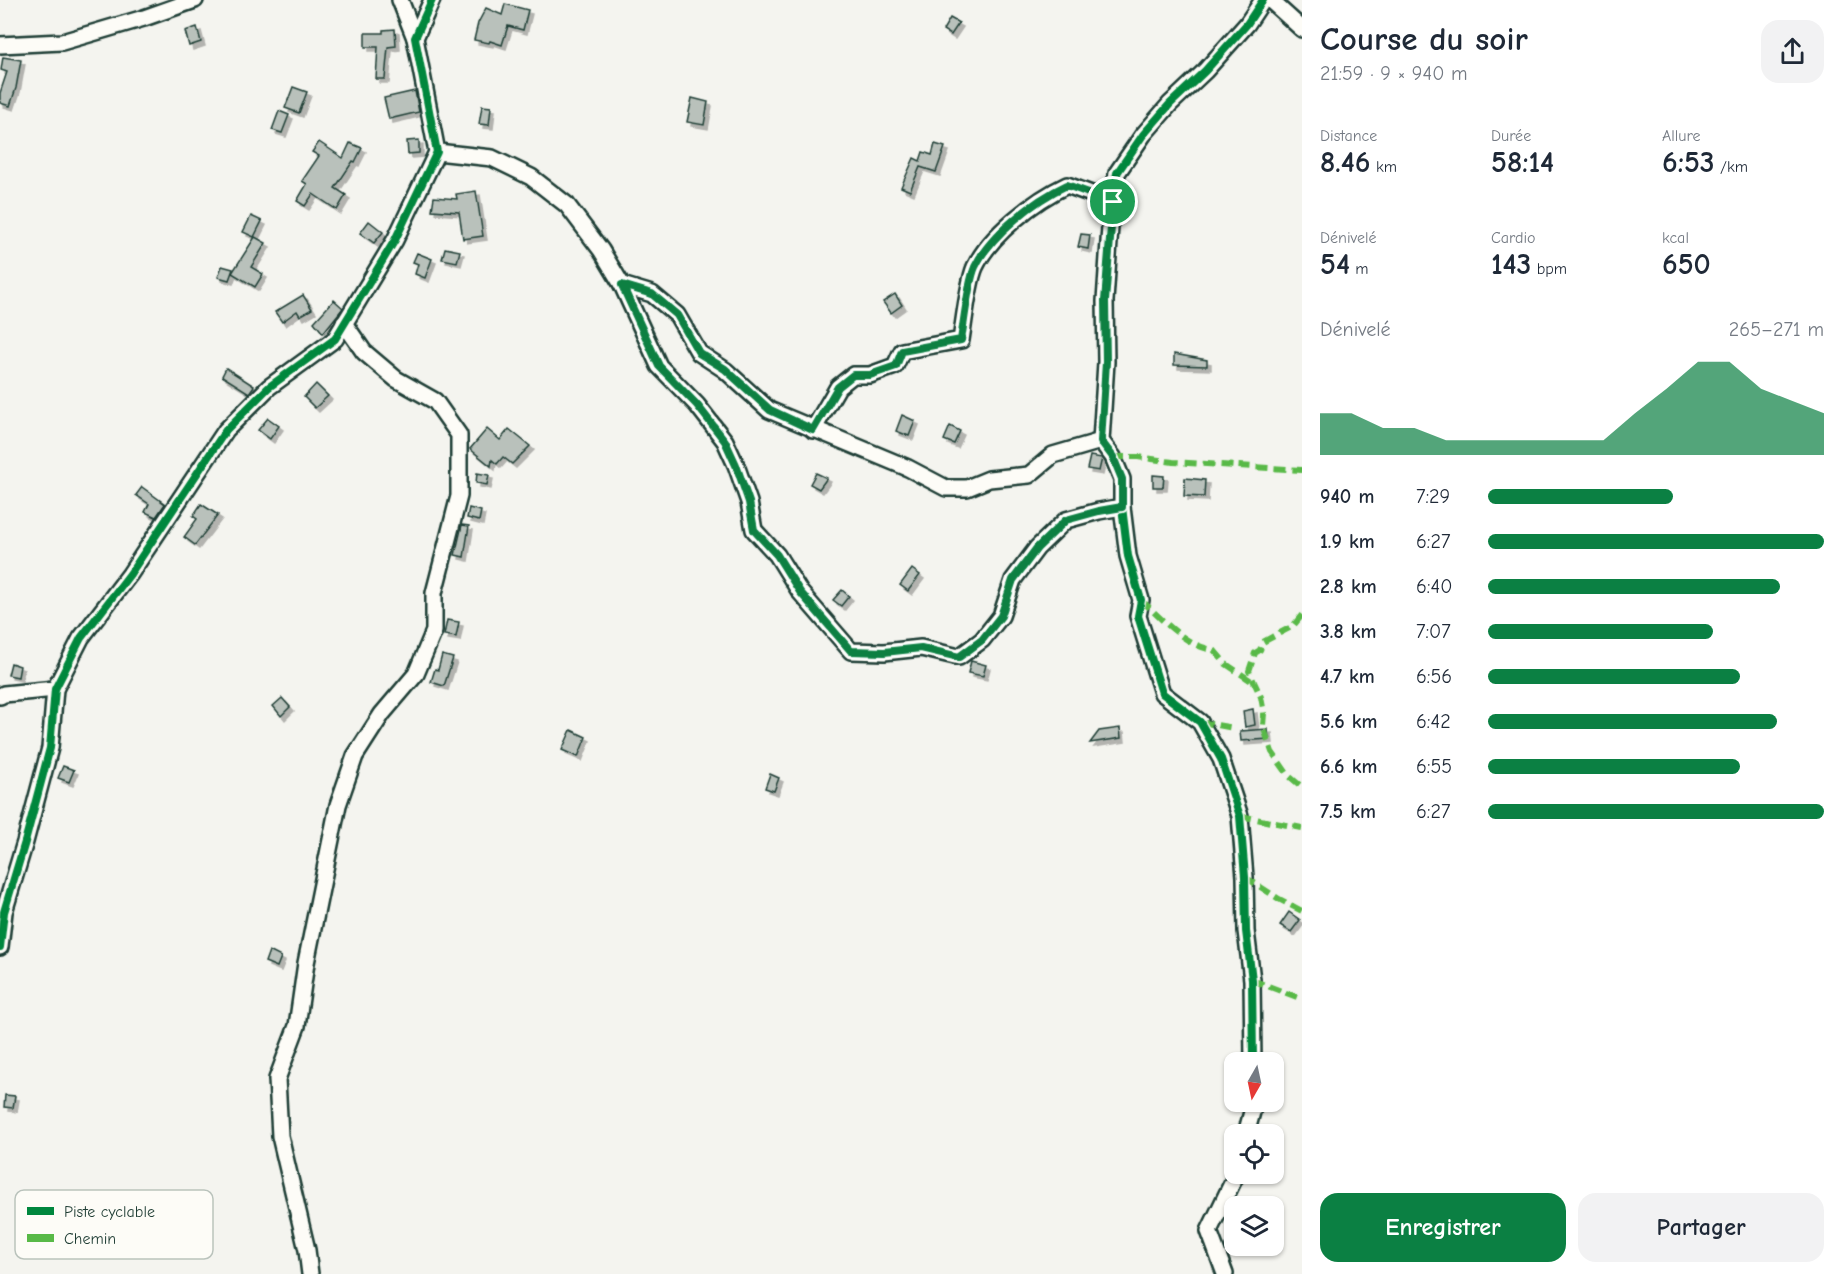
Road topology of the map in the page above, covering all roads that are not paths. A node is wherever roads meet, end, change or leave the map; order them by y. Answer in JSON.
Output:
{"nodes":[{"id":1,"x":195,"y":0,"type":"edge"},
{"id":2,"x":400,"y":0,"type":"edge"},
{"id":3,"x":432,"y":0,"type":"edge"},
{"id":4,"x":1263,"y":0,"type":"edge"},
{"id":5,"x":1270,"y":0,"type":"edge"},
{"id":6,"x":1302,"y":29,"type":"edge"},
{"id":7,"x":415,"y":38,"type":"junction"},
{"id":8,"x":0,"y":45,"type":"edge"},
{"id":9,"x":436,"y":152,"type":"junction"},
{"id":10,"x":1113,"y":202,"type":"junction"},
{"id":11,"x":622,"y":285,"type":"junction"},
{"id":12,"x":344,"y":323,"type":"junction"},
{"id":13,"x":813,"y":430,"type":"junction"},
{"id":14,"x":1101,"y":441,"type":"junction"},
{"id":15,"x":1122,"y":507,"type":"junction"},
{"id":16,"x":55,"y":689,"type":"junction"},
{"id":17,"x":0,"y":696,"type":"edge"},
{"id":18,"x":0,"y":947,"type":"edge"},
{"id":19,"x":1253,"y":1052,"type":"edge"},
{"id":20,"x":1232,"y":1184,"type":"edge"},
{"id":21,"x":310,"y":1274,"type":"edge"},
{"id":22,"x":1225,"y":1274,"type":"edge"}],
"edges":[{"from":1,"to":8,"type":"street"},
{"from":2,"to":7,"type":"street"},
{"from":3,"to":7,"type":"street"},
{"from":4,"to":10,"type":"street"},
{"from":5,"to":6,"type":"street"},
{"from":7,"to":9,"type":"street"},
{"from":9,"to":11,"type":"street"},
{"from":9,"to":12,"type":"street"},
{"from":10,"to":13,"type":"street"},
{"from":10,"to":14,"type":"street"},
{"from":11,"to":13,"type":"street"},
{"from":11,"to":15,"type":"street"},
{"from":12,"to":16,"type":"street"},
{"from":12,"to":21,"type":"street"},
{"from":13,"to":14,"type":"street"},
{"from":14,"to":15,"type":"street"},
{"from":15,"to":19,"type":"street"},
{"from":16,"to":17,"type":"street"},
{"from":16,"to":18,"type":"street"},
{"from":20,"to":22,"type":"street"}]}
